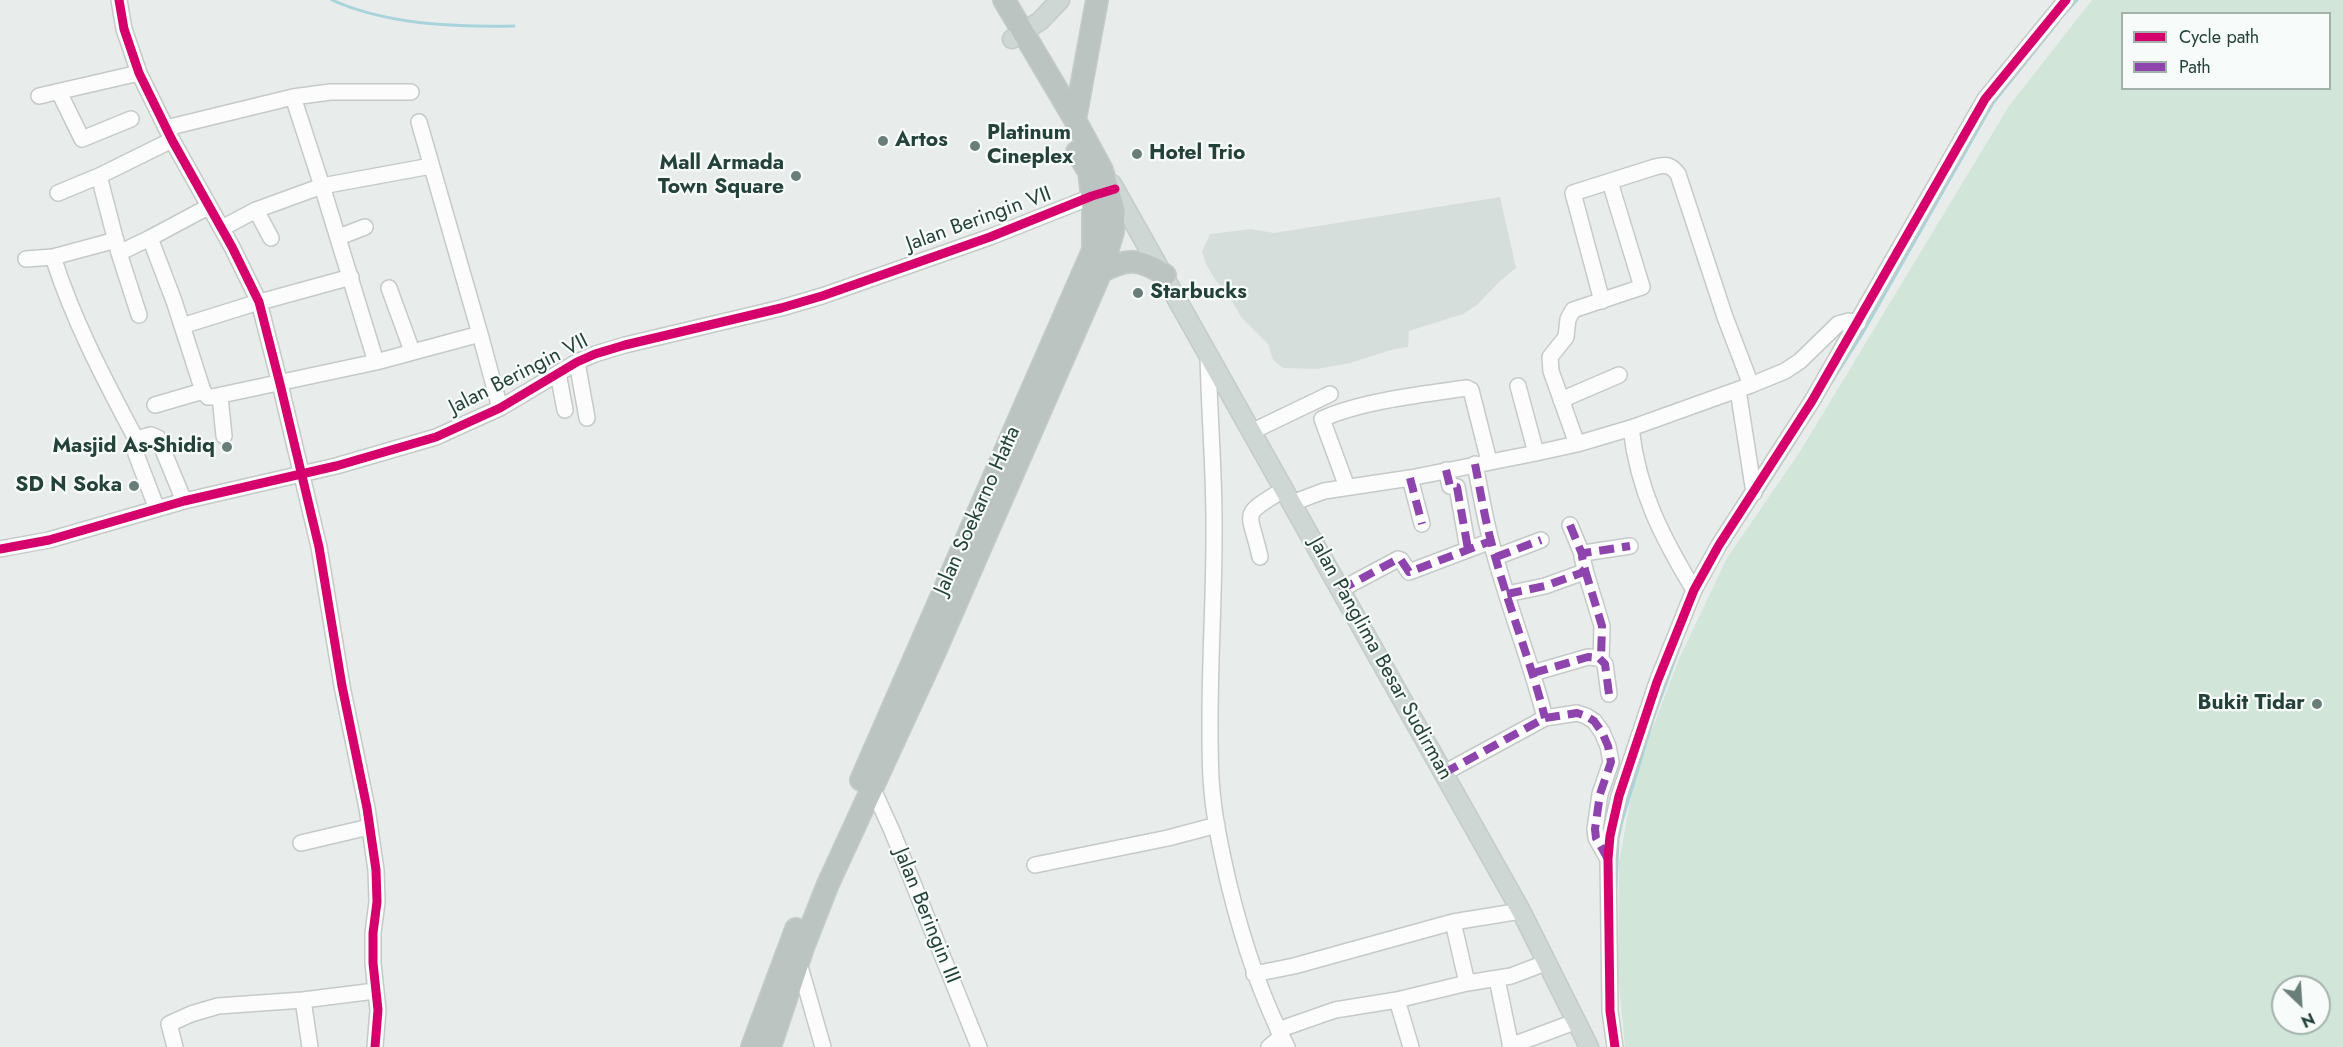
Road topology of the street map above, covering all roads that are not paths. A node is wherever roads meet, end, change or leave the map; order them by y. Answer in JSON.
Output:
{"nodes":[{"id":1,"x":119,"y":0,"type":"edge"},
{"id":2,"x":988,"y":0,"type":"edge"},
{"id":3,"x":1004,"y":0,"type":"edge"},
{"id":4,"x":1060,"y":0,"type":"edge"},
{"id":5,"x":1097,"y":0,"type":"edge"},
{"id":6,"x":2066,"y":0,"type":"edge"},
{"id":7,"x":1018,"y":36,"type":"junction"},
{"id":8,"x":139,"y":73,"type":"junction"},
{"id":9,"x":59,"y":92,"type":"junction"},
{"id":10,"x":411,"y":92,"type":"dead end"},
{"id":11,"x":39,"y":96,"type":"dead end"},
{"id":12,"x":293,"y":98,"type":"junction"},
{"id":13,"x":131,"y":119,"type":"dead end"},
{"id":14,"x":1075,"y":120,"type":"junction"},
{"id":15,"x":419,"y":122,"type":"dead end"},
{"id":16,"x":169,"y":134,"type":"junction"},
{"id":17,"x":431,"y":166,"type":"junction"},
{"id":18,"x":1096,"y":171,"type":"junction"},
{"id":19,"x":99,"y":176,"type":"junction"},
{"id":20,"x":1610,"y":182,"type":"junction"},
{"id":21,"x":322,"y":186,"type":"junction"},
{"id":22,"x":58,"y":194,"type":"dead end"},
{"id":23,"x":1106,"y":196,"type":"junction"},
{"id":24,"x":205,"y":209,"type":"junction"},
{"id":25,"x":256,"y":210,"type":"junction"},
{"id":26,"x":365,"y":227,"type":"dead end"},
{"id":27,"x":222,"y":228,"type":"junction"},
{"id":28,"x":1113,"y":232,"type":"junction"},
{"id":29,"x":339,"y":237,"type":"junction"},
{"id":30,"x":150,"y":238,"type":"junction"},
{"id":31,"x":271,"y":238,"type":"dead end"},
{"id":32,"x":1143,"y":240,"type":"junction"},
{"id":33,"x":117,"y":247,"type":"junction"},
{"id":34,"x":1092,"y":249,"type":"junction"},
{"id":35,"x":53,"y":257,"type":"junction"},
{"id":36,"x":26,"y":259,"type":"dead end"},
{"id":37,"x":1101,"y":272,"type":"junction"},
{"id":38,"x":1165,"y":275,"type":"junction"},
{"id":39,"x":351,"y":277,"type":"junction"},
{"id":40,"x":389,"y":288,"type":"dead end"},
{"id":41,"x":1602,"y":301,"type":"junction"},
{"id":42,"x":255,"y":303,"type":"junction"},
{"id":43,"x":139,"y":315,"type":"dead end"},
{"id":44,"x":1858,"y":323,"type":"junction"},
{"id":45,"x":182,"y":326,"type":"junction"},
{"id":46,"x":480,"y":334,"type":"junction"},
{"id":47,"x":412,"y":351,"type":"junction"},
{"id":48,"x":1208,"y":353,"type":"junction"},
{"id":49,"x":376,"y":362,"type":"junction"},
{"id":50,"x":577,"y":362,"type":"junction"},
{"id":51,"x":558,"y":373,"type":"junction"},
{"id":52,"x":1619,"y":375,"type":"dead end"},
{"id":53,"x":274,"y":385,"type":"junction"},
{"id":54,"x":1518,"y":386,"type":"dead end"},
{"id":55,"x":1744,"y":387,"type":"junction"},
{"id":56,"x":203,"y":391,"type":"junction"},
{"id":57,"x":1330,"y":394,"type":"dead end"},
{"id":58,"x":220,"y":396,"type":"junction"},
{"id":59,"x":1561,"y":400,"type":"junction"},
{"id":60,"x":155,"y":405,"type":"dead end"},
{"id":61,"x":500,"y":408,"type":"junction"},
{"id":62,"x":565,"y":410,"type":"dead end"},
{"id":63,"x":587,"y":418,"type":"dead end"},
{"id":64,"x":1631,"y":428,"type":"junction"},
{"id":65,"x":1251,"y":432,"type":"junction"},
{"id":66,"x":224,"y":436,"type":"dead end"},
{"id":67,"x":136,"y":439,"type":"junction"},
{"id":68,"x":1577,"y":444,"type":"junction"},
{"id":69,"x":1536,"y":453,"type":"junction"},
{"id":70,"x":1482,"y":462,"type":"junction"},
{"id":71,"x":1007,"y":466,"type":"junction"},
{"id":72,"x":1446,"y":470,"type":"junction"},
{"id":73,"x":302,"y":475,"type":"junction"},
{"id":74,"x":1410,"y":478,"type":"junction"},
{"id":75,"x":1347,"y":487,"type":"junction"},
{"id":76,"x":1754,"y":493,"type":"junction"},
{"id":77,"x":1287,"y":496,"type":"junction"},
{"id":78,"x":184,"y":501,"type":"junction"},
{"id":79,"x":157,"y":509,"type":"junction"},
{"id":80,"x":1422,"y":524,"type":"dead end"},
{"id":81,"x":1570,"y":525,"type":"dead end"},
{"id":82,"x":1541,"y":540,"type":"dead end"},
{"id":83,"x":1491,"y":541,"type":"junction"},
{"id":84,"x":1630,"y":546,"type":"dead end"},
{"id":85,"x":0,"y":549,"type":"edge"},
{"id":86,"x":1468,"y":549,"type":"junction"},
{"id":87,"x":1582,"y":554,"type":"junction"},
{"id":88,"x":1260,"y":557,"type":"dead end"},
{"id":89,"x":1496,"y":557,"type":"junction"},
{"id":90,"x":1585,"y":570,"type":"junction"},
{"id":91,"x":1340,"y":590,"type":"junction"},
{"id":92,"x":1694,"y":590,"type":"junction"},
{"id":93,"x":1507,"y":594,"type":"junction"},
{"id":94,"x":1601,"y":659,"type":"junction"},
{"id":95,"x":1533,"y":673,"type":"junction"},
{"id":96,"x":1609,"y":694,"type":"dead end"},
{"id":97,"x":1545,"y":718,"type":"junction"},
{"id":98,"x":1443,"y":773,"type":"junction"},
{"id":99,"x":868,"y":780,"type":"junction"},
{"id":100,"x":1216,"y":825,"type":"junction"},
{"id":101,"x":369,"y":827,"type":"junction"},
{"id":102,"x":301,"y":843,"type":"dead end"},
{"id":103,"x":1608,"y":859,"type":"junction"},
{"id":104,"x":1035,"y":865,"type":"dead end"},
{"id":105,"x":1521,"y":910,"type":"junction"},
{"id":106,"x":1453,"y":922,"type":"junction"},
{"id":107,"x":1548,"y":962,"type":"junction"},
{"id":108,"x":799,"y":963,"type":"junction"},
{"id":109,"x":1254,"y":974,"type":"junction"},
{"id":110,"x":1497,"y":979,"type":"junction"},
{"id":111,"x":1467,"y":983,"type":"junction"},
{"id":112,"x":375,"y":992,"type":"junction"},
{"id":113,"x":303,"y":1000,"type":"junction"},
{"id":114,"x":1397,"y":1000,"type":"junction"},
{"id":115,"x":1576,"y":1021,"type":"junction"},
{"id":116,"x":1282,"y":1038,"type":"edge"},
{"id":117,"x":1510,"y":1046,"type":"edge"},
{"id":118,"x":175,"y":1047,"type":"edge"},
{"id":119,"x":310,"y":1047,"type":"edge"},
{"id":120,"x":375,"y":1047,"type":"edge"},
{"id":121,"x":752,"y":1047,"type":"edge"},
{"id":122,"x":770,"y":1047,"type":"edge"},
{"id":123,"x":823,"y":1047,"type":"edge"},
{"id":124,"x":979,"y":1047,"type":"edge"},
{"id":125,"x":1269,"y":1047,"type":"edge"},
{"id":126,"x":1411,"y":1047,"type":"edge"},
{"id":127,"x":1589,"y":1047,"type":"edge"},
{"id":128,"x":1615,"y":1047,"type":"edge"}],
"edges":[{"from":1,"to":8,"type":"street"},
{"from":2,"to":7,"type":"highway"},
{"from":3,"to":7,"type":"highway"},
{"from":4,"to":7,"type":"main road"},
{"from":5,"to":14,"type":"highway"},
{"from":6,"to":44,"type":"street"},
{"from":7,"to":14,"type":"highway"},
{"from":7,"to":18,"type":"highway"},
{"from":8,"to":9,"type":"street"},
{"from":8,"to":16,"type":"street"},
{"from":9,"to":11,"type":"street"},
{"from":9,"to":13,"type":"street"},
{"from":10,"to":12,"type":"street"},
{"from":12,"to":16,"type":"street"},
{"from":12,"to":21,"type":"street"},
{"from":14,"to":18,"type":"highway"},
{"from":15,"to":17,"type":"street"},
{"from":16,"to":19,"type":"street"},
{"from":16,"to":24,"type":"street"},
{"from":17,"to":21,"type":"street"},
{"from":17,"to":46,"type":"street"},
{"from":18,"to":23,"type":"highway"},
{"from":19,"to":22,"type":"street"},
{"from":19,"to":33,"type":"street"},
{"from":20,"to":41,"type":"street"},
{"from":20,"to":41,"type":"street"},
{"from":20,"to":55,"type":"street"},
{"from":21,"to":25,"type":"street"},
{"from":21,"to":29,"type":"street"},
{"from":23,"to":28,"type":"highway","name":"Jalan Soekarno Hatta"},
{"from":23,"to":32,"type":"main road","name":"Jalan Panglima Besar Sudirman"},
{"from":23,"to":34,"type":"highway"},
{"from":23,"to":50,"type":"street","name":"Jalan Beringin VII"},
{"from":24,"to":27,"type":"street"},
{"from":24,"to":30,"type":"street"},
{"from":25,"to":27,"type":"street"},
{"from":25,"to":31,"type":"street"},
{"from":26,"to":29,"type":"street"},
{"from":27,"to":42,"type":"street"},
{"from":28,"to":32,"type":"main road"},
{"from":28,"to":34,"type":"main road"},
{"from":28,"to":37,"type":"highway","name":"Jalan Soekarno Hatta"},
{"from":29,"to":39,"type":"street"},
{"from":30,"to":33,"type":"street"},
{"from":30,"to":45,"type":"street"},
{"from":32,"to":38,"type":"main road","name":"Jalan Panglima Besar Sudirman"},
{"from":33,"to":35,"type":"street"},
{"from":33,"to":43,"type":"street"},
{"from":34,"to":71,"type":"highway","name":"Jalan Soekarno Hatta"},
{"from":35,"to":36,"type":"street"},
{"from":35,"to":67,"type":"street"},
{"from":37,"to":38,"type":"highway"},
{"from":37,"to":71,"type":"highway","name":"Jalan Soekarno Hatta"},
{"from":38,"to":48,"type":"main road","name":"Jalan Panglima Besar Sudirman"},
{"from":39,"to":42,"type":"street"},
{"from":39,"to":49,"type":"street"},
{"from":40,"to":47,"type":"street"},
{"from":41,"to":59,"type":"street"},
{"from":42,"to":45,"type":"street"},
{"from":42,"to":53,"type":"street"},
{"from":44,"to":55,"type":"street"},
{"from":44,"to":76,"type":"street"},
{"from":45,"to":56,"type":"street"},
{"from":46,"to":47,"type":"street"},
{"from":46,"to":61,"type":"street"},
{"from":47,"to":49,"type":"street"},
{"from":48,"to":65,"type":"main road","name":"Jalan Panglima Besar Sudirman"},
{"from":48,"to":100,"type":"street"},
{"from":49,"to":53,"type":"street"},
{"from":50,"to":51,"type":"street","name":"Jalan Beringin VII"},
{"from":50,"to":63,"type":"street"},
{"from":51,"to":61,"type":"street","name":"Jalan Beringin VII"},
{"from":51,"to":62,"type":"street"},
{"from":52,"to":59,"type":"street"},
{"from":53,"to":58,"type":"street"},
{"from":53,"to":73,"type":"street"},
{"from":54,"to":69,"type":"street"},
{"from":55,"to":64,"type":"street"},
{"from":55,"to":76,"type":"street"},
{"from":56,"to":58,"type":"street"},
{"from":56,"to":60,"type":"street"},
{"from":57,"to":65,"type":"street"},
{"from":58,"to":66,"type":"street"},
{"from":59,"to":68,"type":"street"},
{"from":61,"to":73,"type":"street","name":"Jalan Beringin VII"},
{"from":64,"to":68,"type":"street"},
{"from":64,"to":92,"type":"street"},
{"from":65,"to":77,"type":"main road","name":"Jalan Panglima Besar Sudirman"},
{"from":67,"to":78,"type":"street"},
{"from":67,"to":79,"type":"street"},
{"from":68,"to":69,"type":"street"},
{"from":69,"to":70,"type":"street"},
{"from":70,"to":72,"type":"street"},
{"from":70,"to":75,"type":"street"},
{"from":70,"to":83,"type":"street"},
{"from":71,"to":99,"type":"highway","name":"Jalan Soekarno Hatta"},
{"from":72,"to":74,"type":"street"},
{"from":72,"to":86,"type":"street"},
{"from":73,"to":78,"type":"street","name":"Jalan Beringin VII"},
{"from":73,"to":101,"type":"street"},
{"from":74,"to":75,"type":"street"},
{"from":74,"to":80,"type":"street"},
{"from":75,"to":77,"type":"street"},
{"from":76,"to":92,"type":"street"},
{"from":77,"to":88,"type":"street"},
{"from":77,"to":91,"type":"main road","name":"Jalan Panglima Besar Sudirman"},
{"from":78,"to":79,"type":"street","name":"Jalan Beringin VII"},
{"from":79,"to":85,"type":"street","name":"Jalan Beringin VII"},
{"from":81,"to":87,"type":"street"},
{"from":82,"to":89,"type":"street"},
{"from":83,"to":86,"type":"street"},
{"from":83,"to":89,"type":"street"},
{"from":84,"to":87,"type":"street"},
{"from":86,"to":91,"type":"street"},
{"from":87,"to":90,"type":"street"},
{"from":89,"to":93,"type":"street"},
{"from":90,"to":93,"type":"street"},
{"from":90,"to":94,"type":"street"},
{"from":91,"to":98,"type":"main road","name":"Jalan Panglima Besar Sudirman"},
{"from":92,"to":103,"type":"street"},
{"from":93,"to":95,"type":"street"},
{"from":94,"to":95,"type":"street"},
{"from":94,"to":96,"type":"street"},
{"from":95,"to":97,"type":"street"},
{"from":97,"to":98,"type":"street"},
{"from":97,"to":103,"type":"street"},
{"from":98,"to":105,"type":"main road","name":"Jalan Panglima Besar Sudirman"},
{"from":99,"to":108,"type":"highway","name":"Jalan Soekarno Hatta"},
{"from":99,"to":121,"type":"highway","name":"Jalan Soekarno Hatta"},
{"from":99,"to":124,"type":"street","name":"Jalan Beringin III"},
{"from":100,"to":104,"type":"street"},
{"from":100,"to":109,"type":"street"},
{"from":101,"to":102,"type":"street"},
{"from":101,"to":112,"type":"street"},
{"from":103,"to":128,"type":"street"},
{"from":105,"to":106,"type":"street"},
{"from":105,"to":107,"type":"main road","name":"Jalan Panglima Besar Sudirman"},
{"from":106,"to":109,"type":"street"},
{"from":106,"to":111,"type":"street"},
{"from":107,"to":110,"type":"street"},
{"from":107,"to":115,"type":"main road","name":"Jalan Panglima Besar Sudirman"},
{"from":108,"to":122,"type":"highway","name":"Jalan Soekarno Hatta"},
{"from":108,"to":123,"type":"street"},
{"from":109,"to":116,"type":"street"},
{"from":110,"to":111,"type":"street"},
{"from":110,"to":117,"type":"street"},
{"from":111,"to":114,"type":"street"},
{"from":112,"to":113,"type":"street"},
{"from":112,"to":120,"type":"street"},
{"from":113,"to":118,"type":"street"},
{"from":113,"to":119,"type":"street"},
{"from":114,"to":116,"type":"street"},
{"from":114,"to":126,"type":"street"},
{"from":115,"to":117,"type":"street"},
{"from":115,"to":127,"type":"main road","name":"Jalan Panglima Besar Sudirman"},
{"from":116,"to":125,"type":"street"}]}
